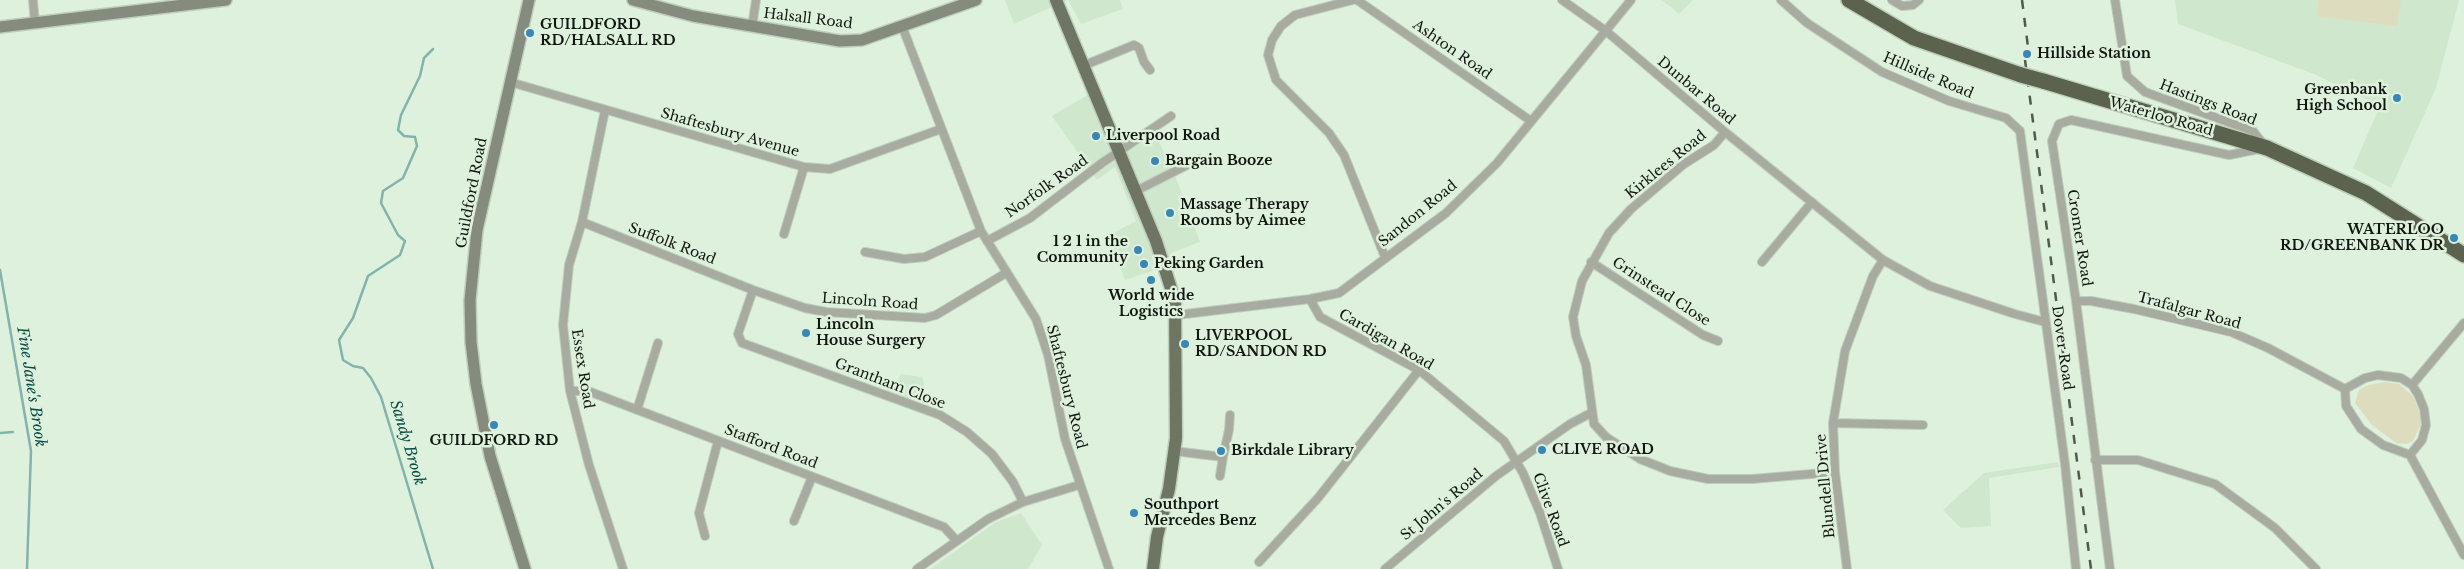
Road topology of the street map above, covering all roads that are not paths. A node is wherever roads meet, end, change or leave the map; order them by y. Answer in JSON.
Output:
{"nodes":[{"id":1,"x":33,"y":0,"type":"edge"},
{"id":2,"x":226,"y":0,"type":"edge"},
{"id":3,"x":529,"y":0,"type":"edge"},
{"id":4,"x":633,"y":0,"type":"edge"},
{"id":5,"x":756,"y":0,"type":"edge"},
{"id":6,"x":976,"y":0,"type":"edge"},
{"id":7,"x":1056,"y":0,"type":"edge"},
{"id":8,"x":1353,"y":0,"type":"edge"},
{"id":9,"x":1357,"y":0,"type":"edge"},
{"id":10,"x":1562,"y":0,"type":"edge"},
{"id":11,"x":1631,"y":0,"type":"edge"},
{"id":12,"x":1781,"y":0,"type":"edge"},
{"id":13,"x":1849,"y":0,"type":"edge"},
{"id":14,"x":1892,"y":0,"type":"edge"},
{"id":15,"x":1919,"y":0,"type":"edge"},
{"id":16,"x":2115,"y":0,"type":"edge"},
{"id":17,"x":157,"y":4,"type":"edge"},
{"id":18,"x":35,"y":23,"type":"junction"},
{"id":19,"x":902,"y":26,"type":"junction"},
{"id":20,"x":0,"y":27,"type":"edge"},
{"id":21,"x":752,"y":27,"type":"junction"},
{"id":22,"x":1606,"y":31,"type":"junction"},
{"id":23,"x":1085,"y":65,"type":"junction"},
{"id":24,"x":1150,"y":70,"type":"dead end"},
{"id":25,"x":510,"y":82,"type":"junction"},
{"id":26,"x":605,"y":110,"type":"junction"},
{"id":27,"x":1171,"y":116,"type":"dead end"},
{"id":28,"x":1531,"y":121,"type":"junction"},
{"id":29,"x":941,"y":129,"type":"junction"},
{"id":30,"x":2020,"y":131,"type":"joint"},
{"id":31,"x":1725,"y":132,"type":"junction"},
{"id":32,"x":2267,"y":148,"type":"junction"},
{"id":33,"x":1120,"y":151,"type":"junction"},
{"id":34,"x":1199,"y":159,"type":"dead end"},
{"id":35,"x":804,"y":167,"type":"junction"},
{"id":36,"x":1136,"y":191,"type":"junction"},
{"id":37,"x":1812,"y":202,"type":"junction"},
{"id":38,"x":582,"y":222,"type":"junction"},
{"id":39,"x":981,"y":231,"type":"junction"},
{"id":40,"x":784,"y":234,"type":"dead end"},
{"id":41,"x":987,"y":241,"type":"junction"},
{"id":42,"x":865,"y":252,"type":"dead end"},
{"id":43,"x":2464,"y":255,"type":"edge"},
{"id":44,"x":1385,"y":257,"type":"junction"},
{"id":45,"x":1883,"y":260,"type":"junction"},
{"id":46,"x":1591,"y":262,"type":"junction"},
{"id":47,"x":1762,"y":262,"type":"dead end"},
{"id":48,"x":1006,"y":273,"type":"junction"},
{"id":49,"x":753,"y":290,"type":"junction"},
{"id":50,"x":1310,"y":299,"type":"junction"},
{"id":51,"x":2076,"y":301,"type":"junction"},
{"id":52,"x":1177,"y":315,"type":"junction"},
{"id":53,"x":2045,"y":322,"type":"junction"},
{"id":54,"x":2464,"y":323,"type":"edge"},
{"id":55,"x":1718,"y":342,"type":"dead end"},
{"id":56,"x":658,"y":343,"type":"dead end"},
{"id":57,"x":1419,"y":370,"type":"junction"},
{"id":58,"x":2412,"y":385,"type":"junction"},
{"id":59,"x":2345,"y":389,"type":"junction"},
{"id":60,"x":570,"y":391,"type":"junction"},
{"id":61,"x":637,"y":410,"type":"junction"},
{"id":62,"x":1591,"y":413,"type":"junction"},
{"id":63,"x":1230,"y":415,"type":"dead end"},
{"id":64,"x":1833,"y":423,"type":"junction"},
{"id":65,"x":1922,"y":425,"type":"dead end"},
{"id":66,"x":718,"y":441,"type":"junction"},
{"id":67,"x":1174,"y":451,"type":"junction"},
{"id":68,"x":2410,"y":454,"type":"junction"},
{"id":69,"x":1223,"y":456,"type":"junction"},
{"id":70,"x":2095,"y":460,"type":"junction"},
{"id":71,"x":1517,"y":462,"type":"junction"},
{"id":72,"x":1834,"y":472,"type":"junction"},
{"id":73,"x":1220,"y":476,"type":"dead end"},
{"id":74,"x":812,"y":477,"type":"junction"},
{"id":75,"x":1079,"y":485,"type":"junction"},
{"id":76,"x":1023,"y":502,"type":"junction"},
{"id":77,"x":794,"y":520,"type":"dead end"},
{"id":78,"x":705,"y":536,"type":"dead end"},
{"id":79,"x":956,"y":540,"type":"junction"},
{"id":80,"x":2464,"y":556,"type":"edge"},
{"id":81,"x":1259,"y":562,"type":"dead end"},
{"id":82,"x":524,"y":569,"type":"edge"},
{"id":83,"x":623,"y":569,"type":"edge"},
{"id":84,"x":917,"y":569,"type":"edge"},
{"id":85,"x":1108,"y":569,"type":"edge"},
{"id":86,"x":1153,"y":569,"type":"edge"},
{"id":87,"x":1385,"y":569,"type":"edge"},
{"id":88,"x":1558,"y":569,"type":"edge"},
{"id":89,"x":1847,"y":569,"type":"edge"},
{"id":90,"x":2076,"y":569,"type":"edge"},
{"id":91,"x":2110,"y":569,"type":"edge"},
{"id":92,"x":2316,"y":569,"type":"edge"}],
"edges":[{"from":1,"to":18,"type":"street"},
{"from":2,"to":17,"type":"street"},
{"from":3,"to":25,"type":"street","name":"Guildford Road"},
{"from":4,"to":21,"type":"street","name":"Halsall Road"},
{"from":5,"to":21,"type":"street"},
{"from":6,"to":19,"type":"street","name":"Halsall Road"},
{"from":7,"to":23,"type":"main road"},
{"from":8,"to":44,"type":"street"},
{"from":9,"to":28,"type":"street","name":"Ashton Road"},
{"from":10,"to":22,"type":"street","name":"Dunbar Road"},
{"from":11,"to":22,"type":"street","name":"Sandon Road"},
{"from":12,"to":30,"type":"street","name":"Hillside Road"},
{"from":13,"to":32,"type":"highway","name":"Waterloo Road","bridge":true},
{"from":14,"to":15,"type":"street"},
{"from":16,"to":32,"type":"street","name":"Hastings Road"},
{"from":17,"to":18,"type":"street"},
{"from":18,"to":20,"type":"street"},
{"from":19,"to":21,"type":"street","name":"Halsall Road"},
{"from":19,"to":29,"type":"street","name":"Shaftesbury Road"},
{"from":22,"to":28,"type":"street","name":"Sandon Road"},
{"from":22,"to":31,"type":"street","name":"Dunbar Road"},
{"from":23,"to":24,"type":"street"},
{"from":23,"to":33,"type":"main road"},
{"from":25,"to":26,"type":"street","name":"Shaftesbury Avenue"},
{"from":25,"to":82,"type":"street","name":"Guildford Road"},
{"from":26,"to":35,"type":"street","name":"Shaftesbury Avenue"},
{"from":26,"to":38,"type":"street","name":"Essex Road"},
{"from":27,"to":33,"type":"street","name":"Norfolk Road"},
{"from":28,"to":44,"type":"street","name":"Sandon Road"},
{"from":29,"to":35,"type":"street","name":"Shaftesbury Avenue"},
{"from":29,"to":39,"type":"street","name":"Shaftesbury Road"},
{"from":30,"to":53,"type":"street","name":"Dover Road"},
{"from":31,"to":37,"type":"street","name":"Dunbar Road"},
{"from":31,"to":46,"type":"street","name":"Kirklees Road"},
{"from":32,"to":43,"type":"highway","name":"Waterloo Road"},
{"from":32,"to":51,"type":"street","name":"Cromer Road"},
{"from":33,"to":36,"type":"main road"},
{"from":33,"to":41,"type":"street","name":"Norfolk Road"},
{"from":34,"to":36,"type":"street"},
{"from":35,"to":40,"type":"street"},
{"from":36,"to":52,"type":"main road"},
{"from":37,"to":45,"type":"street","name":"Dunbar Road"},
{"from":37,"to":47,"type":"street"},
{"from":38,"to":49,"type":"street","name":"Suffolk Road"},
{"from":38,"to":60,"type":"street","name":"Essex Road"},
{"from":39,"to":41,"type":"street","name":"Shaftesbury Road"},
{"from":39,"to":42,"type":"street"},
{"from":41,"to":48,"type":"street","name":"Shaftesbury Road"},
{"from":44,"to":50,"type":"street","name":"Sandon Road"},
{"from":45,"to":53,"type":"street","name":"Dunbar Road"},
{"from":45,"to":64,"type":"street","name":"Blundell Drive"},
{"from":46,"to":55,"type":"street","name":"Grinstead Close"},
{"from":46,"to":62,"type":"street","name":"Kirklees Road"},
{"from":48,"to":49,"type":"street","name":"Lincoln Road"},
{"from":48,"to":75,"type":"street","name":"Shaftesbury Road"},
{"from":49,"to":76,"type":"street","name":"Grantham Close"},
{"from":50,"to":52,"type":"street","name":"Sandon Road"},
{"from":50,"to":57,"type":"street","name":"Cardigan Road"},
{"from":51,"to":59,"type":"street","name":"Trafalgar Road"},
{"from":51,"to":70,"type":"street","name":"Cromer Road"},
{"from":52,"to":67,"type":"main road"},
{"from":53,"to":90,"type":"street","name":"Dover Road"},
{"from":54,"to":58,"type":"street"},
{"from":56,"to":61,"type":"street"},
{"from":57,"to":71,"type":"street","name":"Cardigan Road"},
{"from":57,"to":81,"type":"street"},
{"from":58,"to":59,"type":"street"},
{"from":58,"to":68,"type":"street"},
{"from":59,"to":68,"type":"street"},
{"from":60,"to":61,"type":"street","name":"Stafford Road"},
{"from":60,"to":83,"type":"street","name":"Essex Road"},
{"from":61,"to":66,"type":"street","name":"Stafford Road"},
{"from":62,"to":71,"type":"street"},
{"from":62,"to":72,"type":"street"},
{"from":63,"to":69,"type":"street"},
{"from":64,"to":65,"type":"street"},
{"from":64,"to":72,"type":"street","name":"Blundell Drive"},
{"from":66,"to":74,"type":"street","name":"Stafford Road"},
{"from":66,"to":78,"type":"street"},
{"from":67,"to":69,"type":"street"},
{"from":67,"to":86,"type":"main road"},
{"from":68,"to":80,"type":"street"},
{"from":69,"to":73,"type":"street"},
{"from":70,"to":91,"type":"street","name":"Cromer Road"},
{"from":70,"to":92,"type":"street"},
{"from":71,"to":87,"type":"street","name":"St John's Road"},
{"from":71,"to":88,"type":"street","name":"Clive Road"},
{"from":72,"to":89,"type":"street","name":"Blundell Drive"},
{"from":74,"to":77,"type":"street"},
{"from":74,"to":79,"type":"street","name":"Stafford Road"},
{"from":75,"to":76,"type":"street"},
{"from":75,"to":85,"type":"street","name":"Shaftesbury Road"},
{"from":76,"to":79,"type":"street"},
{"from":79,"to":84,"type":"street"}]}
